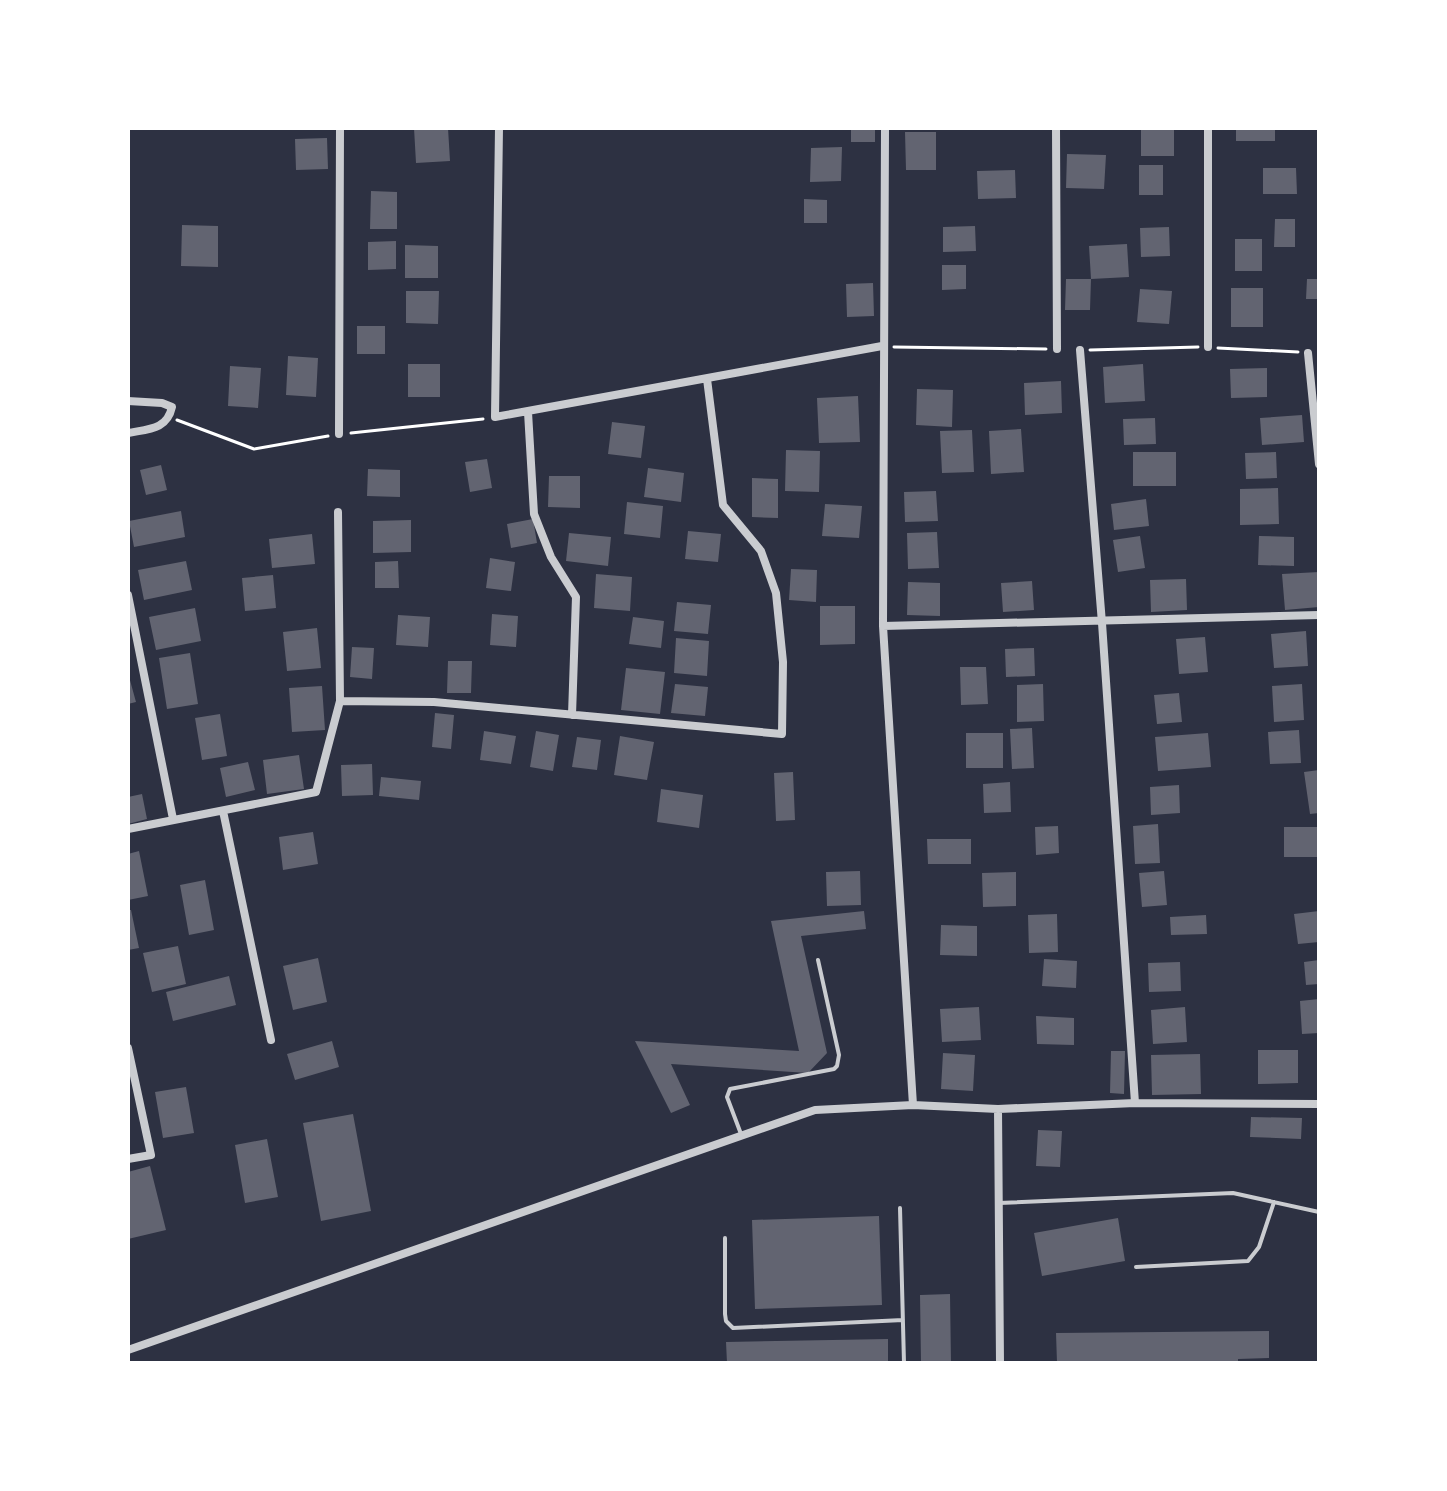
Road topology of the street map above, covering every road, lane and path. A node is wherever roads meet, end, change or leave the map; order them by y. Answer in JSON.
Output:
{"nodes":[{"id":1,"x":340,"y":128,"type":"edge"},
{"id":2,"x":499,"y":128,"type":"edge"},
{"id":3,"x":885,"y":128,"type":"edge"},
{"id":4,"x":1056,"y":128,"type":"edge"},
{"id":5,"x":1208,"y":128,"type":"edge"},
{"id":6,"x":882,"y":346,"type":"junction"},
{"id":7,"x":1208,"y":347,"type":"junction"},
{"id":8,"x":1057,"y":349,"type":"joint"},
{"id":9,"x":1080,"y":350,"type":"joint"},
{"id":10,"x":1308,"y":353,"type":"joint"},
{"id":11,"x":707,"y":379,"type":"junction"},
{"id":12,"x":128,"y":401,"type":"edge"},
{"id":13,"x":528,"y":412,"type":"junction"},
{"id":14,"x":128,"y":433,"type":"edge"},
{"id":15,"x":339,"y":434,"type":"dead end"},
{"id":16,"x":1319,"y":464,"type":"edge"},
{"id":17,"x":338,"y":512,"type":"dead end"},
{"id":18,"x":128,"y":595,"type":"edge"},
{"id":19,"x":1319,"y":615,"type":"edge"},
{"id":20,"x":1102,"y":623,"type":"junction"},
{"id":21,"x":883,"y":626,"type":"junction"},
{"id":22,"x":340,"y":701,"type":"junction"},
{"id":23,"x":572,"y":715,"type":"junction"},
{"id":24,"x":223,"y":811,"type":"junction"},
{"id":25,"x":173,"y":819,"type":"junction"},
{"id":26,"x":128,"y":829,"type":"edge"},
{"id":27,"x":818,"y":960,"type":"dead end"},
{"id":28,"x":271,"y":1040,"type":"dead end"},
{"id":29,"x":128,"y":1048,"type":"edge"},
{"id":30,"x":1135,"y":1103,"type":"junction"},
{"id":31,"x":1319,"y":1104,"type":"edge"},
{"id":32,"x":913,"y":1105,"type":"junction"},
{"id":33,"x":998,"y":1109,"type":"junction"},
{"id":34,"x":742,"y":1136,"type":"junction"},
{"id":35,"x":128,"y":1159,"type":"edge"},
{"id":36,"x":1274,"y":1202,"type":"junction"},
{"id":37,"x":999,"y":1203,"type":"junction"},
{"id":38,"x":900,"y":1208,"type":"dead end"},
{"id":39,"x":1319,"y":1212,"type":"edge"},
{"id":40,"x":725,"y":1238,"type":"dead end"},
{"id":41,"x":1136,"y":1267,"type":"dead end"},
{"id":42,"x":903,"y":1320,"type":"junction"},
{"id":43,"x":128,"y":1350,"type":"edge"},
{"id":44,"x":904,"y":1363,"type":"edge"},
{"id":45,"x":1000,"y":1363,"type":"edge"}],
"edges":[{"from":1,"to":15,"type":"street"},
{"from":2,"to":13,"type":"street"},
{"from":3,"to":6,"type":"street"},
{"from":4,"to":8,"type":"street"},
{"from":5,"to":7,"type":"street"},
{"from":6,"to":8,"type":"path"},
{"from":6,"to":11,"type":"street"},
{"from":6,"to":21,"type":"street"},
{"from":7,"to":9,"type":"path"},
{"from":7,"to":10,"type":"path"},
{"from":9,"to":20,"type":"street"},
{"from":10,"to":16,"type":"street"},
{"from":11,"to":13,"type":"street"},
{"from":11,"to":23,"type":"street"},
{"from":12,"to":14,"type":"street"},
{"from":13,"to":23,"type":"street"},
{"from":17,"to":22,"type":"street"},
{"from":18,"to":25,"type":"street"},
{"from":19,"to":20,"type":"street"},
{"from":20,"to":21,"type":"street"},
{"from":20,"to":30,"type":"street"},
{"from":21,"to":32,"type":"street"},
{"from":22,"to":23,"type":"street"},
{"from":22,"to":24,"type":"street"},
{"from":24,"to":25,"type":"street"},
{"from":24,"to":28,"type":"street"},
{"from":25,"to":26,"type":"street"},
{"from":27,"to":34,"type":"lane"},
{"from":29,"to":35,"type":"street"},
{"from":30,"to":31,"type":"street"},
{"from":30,"to":33,"type":"street"},
{"from":32,"to":33,"type":"street"},
{"from":32,"to":34,"type":"street"},
{"from":33,"to":37,"type":"street"},
{"from":34,"to":43,"type":"street"},
{"from":36,"to":37,"type":"lane"},
{"from":36,"to":39,"type":"lane"},
{"from":36,"to":41,"type":"lane"},
{"from":37,"to":45,"type":"street"},
{"from":38,"to":42,"type":"lane"},
{"from":40,"to":42,"type":"lane"},
{"from":42,"to":44,"type":"lane"}]}
